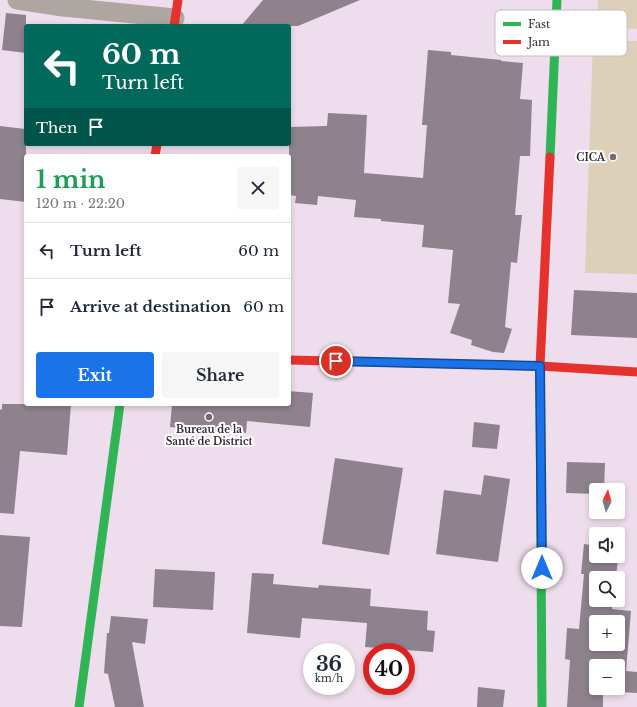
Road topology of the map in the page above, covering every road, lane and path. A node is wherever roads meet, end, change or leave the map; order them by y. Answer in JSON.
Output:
{"nodes":[{"id":1,"x":17,"y":0,"type":"edge"},
{"id":2,"x":557,"y":0,"type":"edge"},
{"id":3,"x":557,"y":10,"type":"edge"},
{"id":4,"x":175,"y":14,"type":"edge"},
{"id":5,"x":554,"y":56,"type":"edge"},
{"id":6,"x":291,"y":360,"type":"edge"},
{"id":7,"x":540,"y":366,"type":"junction"},
{"id":8,"x":637,"y":372,"type":"edge"},
{"id":9,"x":120,"y":406,"type":"edge"},
{"id":10,"x":79,"y":707,"type":"edge"},
{"id":11,"x":542,"y":707,"type":"edge"}],
"edges":[{"from":1,"to":4,"type":"street"},
{"from":2,"to":3,"type":"street"},
{"from":5,"to":7,"type":"street"},
{"from":6,"to":7,"type":"street"},
{"from":7,"to":8,"type":"street"},
{"from":7,"to":11,"type":"street"},
{"from":9,"to":10,"type":"street"}]}
